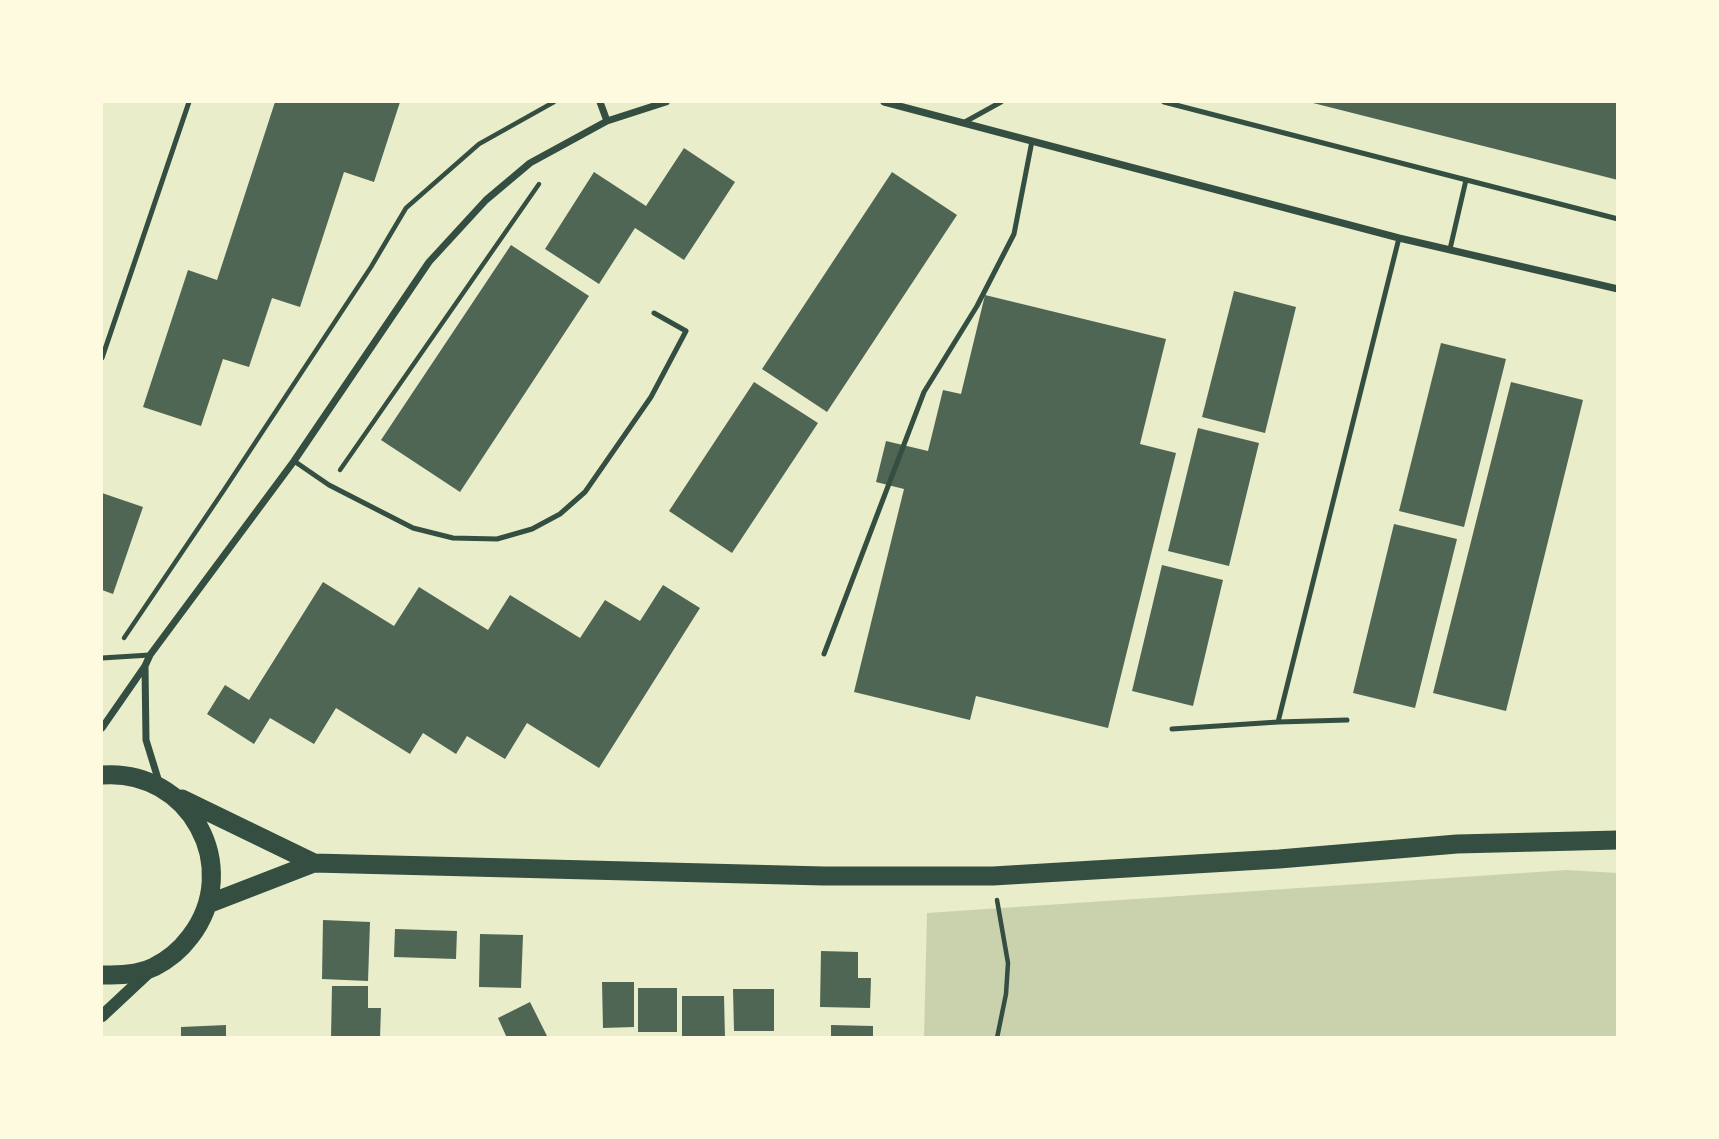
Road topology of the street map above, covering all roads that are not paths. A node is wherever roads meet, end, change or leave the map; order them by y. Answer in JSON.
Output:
{"nodes":[{"id":1,"x":189,"y":102,"type":"edge"},
{"id":2,"x":600,"y":102,"type":"edge"},
{"id":3,"x":666,"y":102,"type":"edge"},
{"id":4,"x":884,"y":102,"type":"edge"},
{"id":5,"x":1001,"y":102,"type":"edge"},
{"id":6,"x":1164,"y":102,"type":"edge"},
{"id":7,"x":607,"y":121,"type":"junction"},
{"id":8,"x":963,"y":123,"type":"junction"},
{"id":9,"x":1032,"y":141,"type":"junction"},
{"id":10,"x":1466,"y":180,"type":"junction"},
{"id":11,"x":1618,"y":219,"type":"edge"},
{"id":12,"x":1399,"y":237,"type":"junction"},
{"id":13,"x":1450,"y":249,"type":"junction"},
{"id":14,"x":1618,"y":289,"type":"edge"},
{"id":15,"x":654,"y":313,"type":"dead end"},
{"id":16,"x":102,"y":358,"type":"edge"},
{"id":17,"x":294,"y":461,"type":"junction"},
{"id":18,"x":824,"y":654,"type":"dead end"},
{"id":19,"x":150,"y":655,"type":"junction"},
{"id":20,"x":102,"y":658,"type":"edge"},
{"id":21,"x":145,"y":666,"type":"junction"},
{"id":22,"x":1346,"y":720,"type":"dead end"},
{"id":23,"x":1278,"y":723,"type":"junction"},
{"id":24,"x":102,"y":727,"type":"edge"},
{"id":25,"x":1172,"y":729,"type":"dead end"},
{"id":26,"x":102,"y":775,"type":"edge"},
{"id":27,"x":164,"y":789,"type":"junction"},
{"id":28,"x":1618,"y":841,"type":"edge"},
{"id":29,"x":314,"y":863,"type":"junction"},
{"id":30,"x":208,"y":904,"type":"junction"},
{"id":31,"x":153,"y":968,"type":"junction"},
{"id":32,"x":102,"y":975,"type":"edge"},
{"id":33,"x":102,"y":1016,"type":"edge"}],
"edges":[{"from":1,"to":16,"type":"lane"},
{"from":2,"to":7,"type":"street"},
{"from":3,"to":7,"type":"street"},
{"from":4,"to":8,"type":"street"},
{"from":5,"to":8,"type":"lane"},
{"from":6,"to":10,"type":"lane"},
{"from":7,"to":17,"type":"street"},
{"from":8,"to":9,"type":"street"},
{"from":9,"to":12,"type":"street"},
{"from":9,"to":18,"type":"lane"},
{"from":10,"to":11,"type":"lane"},
{"from":10,"to":13,"type":"lane"},
{"from":12,"to":13,"type":"street"},
{"from":12,"to":23,"type":"lane"},
{"from":13,"to":14,"type":"street"},
{"from":15,"to":17,"type":"lane"},
{"from":17,"to":19,"type":"street"},
{"from":19,"to":20,"type":"lane"},
{"from":19,"to":21,"type":"street"},
{"from":21,"to":24,"type":"street"},
{"from":21,"to":27,"type":"street"},
{"from":22,"to":23,"type":"lane"},
{"from":23,"to":25,"type":"lane"},
{"from":26,"to":27,"type":"highway"},
{"from":27,"to":29,"type":"highway"},
{"from":27,"to":30,"type":"highway"},
{"from":28,"to":29,"type":"highway"},
{"from":29,"to":30,"type":"highway"},
{"from":30,"to":31,"type":"highway"},
{"from":31,"to":32,"type":"highway"},
{"from":31,"to":33,"type":"street"}]}
